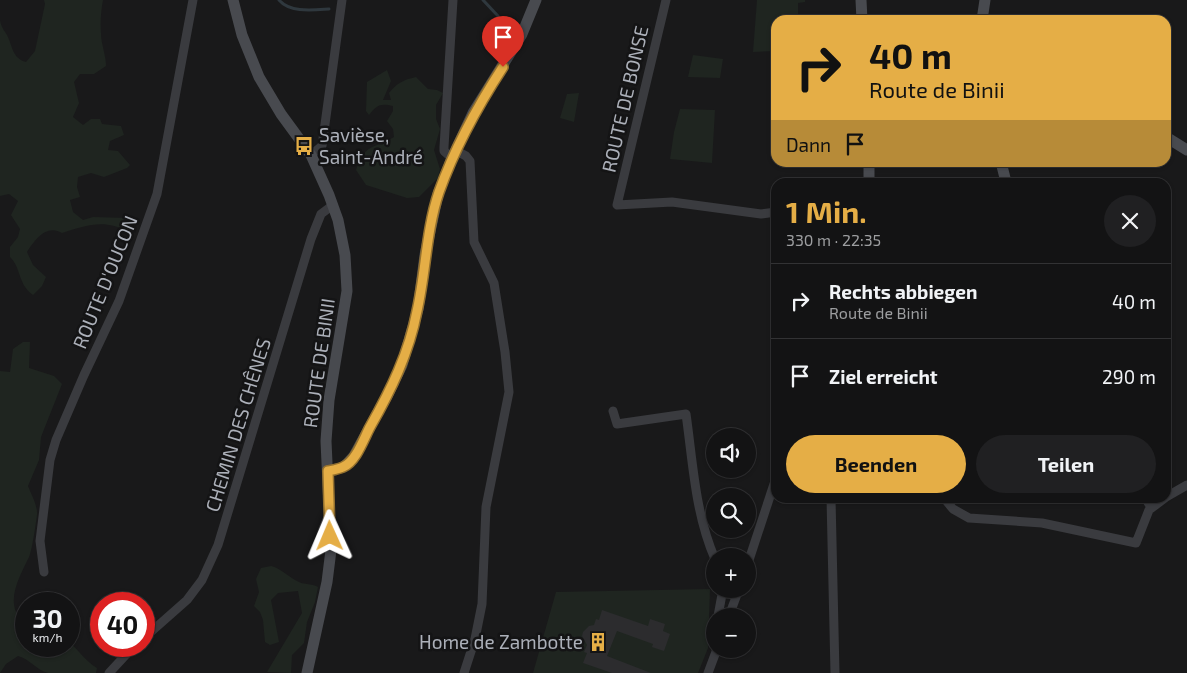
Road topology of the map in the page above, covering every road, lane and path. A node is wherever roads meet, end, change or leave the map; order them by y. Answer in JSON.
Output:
{"nodes":[{"id":1,"x":193,"y":0,"type":"edge"},
{"id":2,"x":233,"y":0,"type":"edge"},
{"id":3,"x":342,"y":0,"type":"edge"},
{"id":4,"x":453,"y":0,"type":"edge"},
{"id":5,"x":536,"y":0,"type":"edge"},
{"id":6,"x":666,"y":0,"type":"edge"},
{"id":7,"x":861,"y":0,"type":"edge"},
{"id":8,"x":985,"y":0,"type":"edge"},
{"id":9,"x":862,"y":15,"type":"edge"},
{"id":10,"x":983,"y":15,"type":"edge"},
{"id":11,"x":1171,"y":140,"type":"edge"},
{"id":12,"x":1187,"y":150,"type":"edge"},
{"id":13,"x":453,"y":154,"type":"junction"},
{"id":14,"x":311,"y":155,"type":"junction"},
{"id":15,"x":333,"y":205,"type":"junction"},
{"id":16,"x":771,"y":213,"type":"edge"},
{"id":17,"x":613,"y":411,"type":"dead end"},
{"id":18,"x":328,"y":471,"type":"junction"},
{"id":19,"x":1187,"y":485,"type":"edge"},
{"id":20,"x":771,"y":493,"type":"edge"},
{"id":21,"x":1171,"y":494,"type":"edge"},
{"id":22,"x":831,"y":503,"type":"edge"},
{"id":23,"x":948,"y":503,"type":"edge"},
{"id":24,"x":1148,"y":503,"type":"edge"},
{"id":25,"x":1158,"y":503,"type":"edge"},
{"id":26,"x":1151,"y":508,"type":"junction"},
{"id":27,"x":710,"y":548,"type":"edge"},
{"id":28,"x":753,"y":548,"type":"edge"},
{"id":29,"x":44,"y":572,"type":"dead end"},
{"id":30,"x":155,"y":628,"type":"edge"},
{"id":31,"x":124,"y":657,"type":"edge"},
{"id":32,"x":714,"y":658,"type":"edge"},
{"id":33,"x":109,"y":673,"type":"edge"},
{"id":34,"x":307,"y":673,"type":"edge"},
{"id":35,"x":464,"y":673,"type":"edge"},
{"id":36,"x":708,"y":673,"type":"edge"},
{"id":37,"x":835,"y":673,"type":"edge"}],
"edges":[{"from":1,"to":29,"type":"street","name":"ROUTE D'OUCON"},
{"from":2,"to":14,"type":"street","name":"ROUTE DE BINII"},
{"from":3,"to":14,"type":"street"},
{"from":4,"to":13,"type":"street"},
{"from":5,"to":13,"type":"street"},
{"from":6,"to":16,"type":"street","name":"ROUTE DE BONSE"},
{"from":7,"to":9,"type":"street"},
{"from":8,"to":10,"type":"street"},
{"from":11,"to":12,"type":"street"},
{"from":13,"to":18,"type":"street"},
{"from":13,"to":35,"type":"street"},
{"from":14,"to":15,"type":"street","name":"ROUTE DE BINII"},
{"from":15,"to":18,"type":"street","name":"ROUTE DE BINII"},
{"from":15,"to":30,"type":"street","name":"CHEMIN DES CHÊNES"},
{"from":17,"to":27,"type":"street"},
{"from":18,"to":34,"type":"street","name":"ROUTE DE BINII"},
{"from":19,"to":21,"type":"street"},
{"from":20,"to":28,"type":"street"},
{"from":22,"to":37,"type":"street"},
{"from":23,"to":26,"type":"street"},
{"from":24,"to":26,"type":"street"},
{"from":25,"to":26,"type":"street"},
{"from":31,"to":33,"type":"street"},
{"from":32,"to":36,"type":"street"}]}
